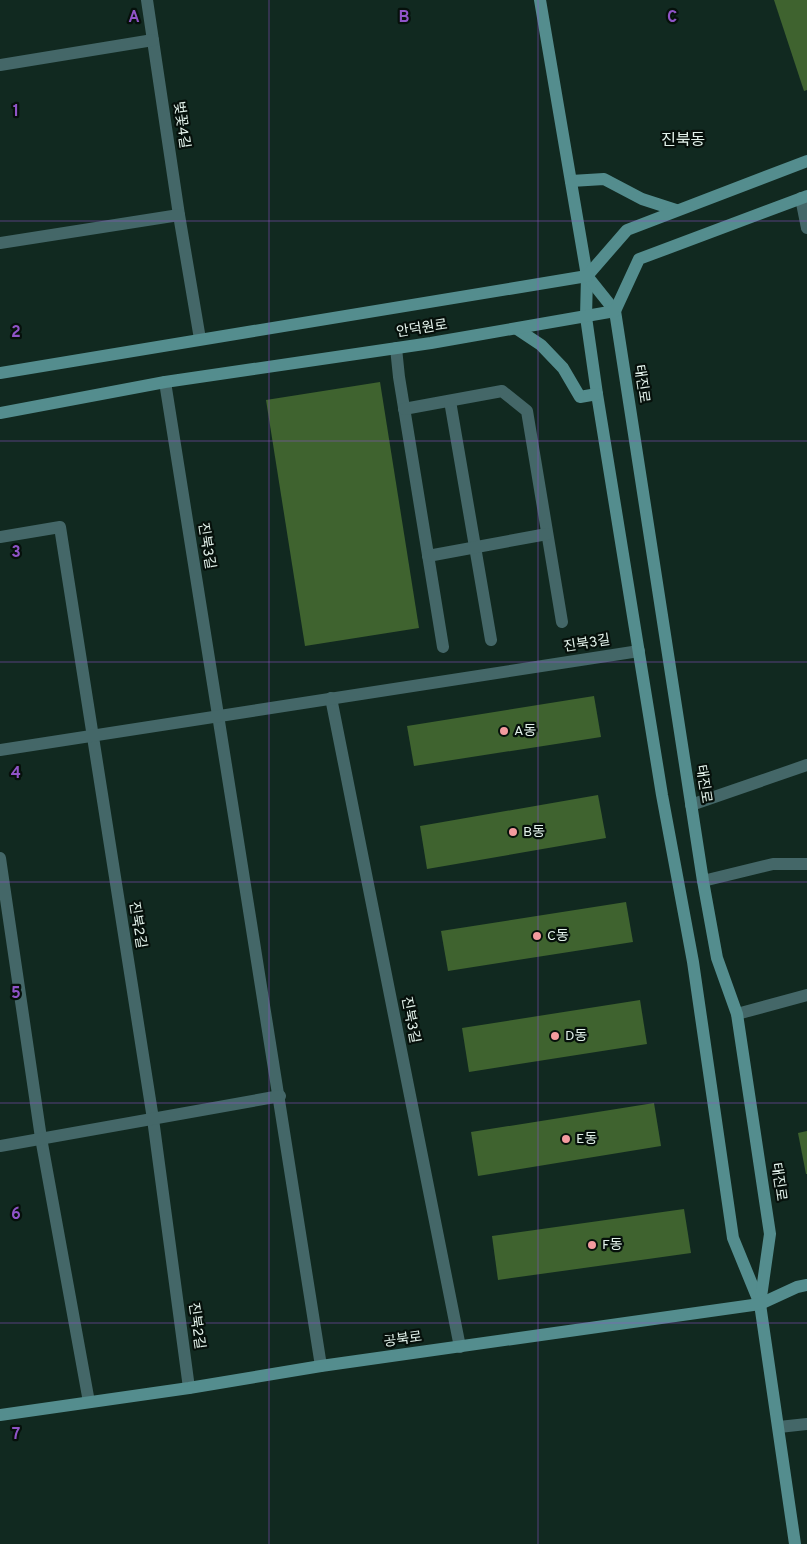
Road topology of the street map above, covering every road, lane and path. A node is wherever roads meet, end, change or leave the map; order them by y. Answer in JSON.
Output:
{"nodes":[{"id":1,"x":147,"y":0,"type":"edge"},
{"id":2,"x":540,"y":0,"type":"edge"},
{"id":3,"x":153,"y":40,"type":"junction"},
{"id":4,"x":0,"y":65,"type":"edge"},
{"id":5,"x":807,"y":161,"type":"edge"},
{"id":6,"x":571,"y":181,"type":"junction"},
{"id":7,"x":804,"y":197,"type":"edge"},
{"id":8,"x":676,"y":210,"type":"junction"},
{"id":9,"x":179,"y":215,"type":"junction"},
{"id":10,"x":807,"y":228,"type":"edge"},
{"id":11,"x":0,"y":243,"type":"edge"},
{"id":12,"x":587,"y":276,"type":"junction"},
{"id":13,"x":615,"y":312,"type":"junction"},
{"id":14,"x":586,"y":316,"type":"junction"},
{"id":15,"x":517,"y":329,"type":"junction"},
{"id":16,"x":200,"y":338,"type":"junction"},
{"id":17,"x":396,"y":348,"type":"junction"},
{"id":18,"x":0,"y":372,"type":"edge"},
{"id":19,"x":165,"y":382,"type":"junction"},
{"id":20,"x":597,"y":394,"type":"junction"},
{"id":21,"x":450,"y":401,"type":"junction"},
{"id":22,"x":404,"y":409,"type":"junction"},
{"id":23,"x":0,"y":413,"type":"edge"},
{"id":24,"x":547,"y":534,"type":"junction"},
{"id":25,"x":0,"y":537,"type":"edge"},
{"id":26,"x":475,"y":548,"type":"junction"},
{"id":27,"x":428,"y":556,"type":"junction"},
{"id":28,"x":562,"y":622,"type":"dead end"},
{"id":29,"x":491,"y":640,"type":"dead end"},
{"id":30,"x":443,"y":647,"type":"dead end"},
{"id":31,"x":639,"y":651,"type":"junction"},
{"id":32,"x":331,"y":698,"type":"junction"},
{"id":33,"x":217,"y":716,"type":"junction"},
{"id":34,"x":92,"y":736,"type":"junction"},
{"id":35,"x":0,"y":750,"type":"edge"},
{"id":36,"x":807,"y":765,"type":"edge"},
{"id":37,"x":691,"y":805,"type":"junction"},
{"id":38,"x":0,"y":858,"type":"edge"},
{"id":39,"x":807,"y":864,"type":"edge"},
{"id":40,"x":703,"y":880,"type":"junction"},
{"id":41,"x":807,"y":996,"type":"edge"},
{"id":42,"x":737,"y":1014,"type":"junction"},
{"id":43,"x":280,"y":1096,"type":"junction"},
{"id":44,"x":153,"y":1119,"type":"junction"},
{"id":45,"x":41,"y":1138,"type":"junction"},
{"id":46,"x":0,"y":1146,"type":"edge"},
{"id":47,"x":807,"y":1285,"type":"edge"},
{"id":48,"x":760,"y":1304,"type":"junction"},
{"id":49,"x":460,"y":1347,"type":"junction"},
{"id":50,"x":321,"y":1366,"type":"junction"},
{"id":51,"x":189,"y":1388,"type":"junction"},
{"id":52,"x":89,"y":1402,"type":"junction"},
{"id":53,"x":0,"y":1414,"type":"edge"},
{"id":54,"x":807,"y":1424,"type":"edge"},
{"id":55,"x":779,"y":1427,"type":"junction"},
{"id":56,"x":795,"y":1544,"type":"edge"}],
"edges":[{"from":1,"to":3,"type":"street","name":"벚꽃4길"},
{"from":2,"to":6,"type":"street","name":"태진로"},
{"from":3,"to":4,"type":"street"},
{"from":3,"to":9,"type":"street","name":"벚꽃4길"},
{"from":5,"to":8,"type":"street"},
{"from":6,"to":8,"type":"street"},
{"from":6,"to":12,"type":"street","name":"태진로"},
{"from":7,"to":10,"type":"street"},
{"from":7,"to":13,"type":"street"},
{"from":8,"to":12,"type":"street"},
{"from":9,"to":11,"type":"street"},
{"from":9,"to":16,"type":"street","name":"벚꽃4길"},
{"from":12,"to":13,"type":"street","name":"태진로"},
{"from":12,"to":14,"type":"street","name":"태진로"},
{"from":12,"to":16,"type":"street","name":"안덕원로"},
{"from":13,"to":14,"type":"street","name":"안덕원로"},
{"from":13,"to":37,"type":"street","name":"태진로"},
{"from":14,"to":15,"type":"street","name":"안덕원로"},
{"from":14,"to":20,"type":"street","name":"태진로"},
{"from":15,"to":17,"type":"street","name":"안덕원로"},
{"from":15,"to":20,"type":"street"},
{"from":16,"to":18,"type":"street","name":"안덕원로"},
{"from":17,"to":19,"type":"street","name":"안덕원로"},
{"from":17,"to":22,"type":"street"},
{"from":19,"to":23,"type":"street","name":"안덕원로"},
{"from":19,"to":33,"type":"street","name":"진북3길"},
{"from":20,"to":31,"type":"street","name":"태진로"},
{"from":21,"to":22,"type":"street"},
{"from":21,"to":24,"type":"street"},
{"from":21,"to":26,"type":"street"},
{"from":22,"to":27,"type":"street"},
{"from":24,"to":26,"type":"street"},
{"from":24,"to":28,"type":"street"},
{"from":25,"to":34,"type":"street","name":"진북2길"},
{"from":26,"to":27,"type":"street"},
{"from":26,"to":29,"type":"street"},
{"from":27,"to":30,"type":"street"},
{"from":31,"to":32,"type":"street","name":"진북3길"},
{"from":31,"to":48,"type":"street","name":"태진로"},
{"from":32,"to":33,"type":"street","name":"진북3길"},
{"from":32,"to":49,"type":"street","name":"진북3길"},
{"from":33,"to":34,"type":"street"},
{"from":33,"to":43,"type":"street","name":"진북3길"},
{"from":34,"to":35,"type":"street"},
{"from":34,"to":44,"type":"street","name":"진북2길"},
{"from":36,"to":37,"type":"street"},
{"from":37,"to":40,"type":"street","name":"태진로"},
{"from":38,"to":45,"type":"street"},
{"from":39,"to":40,"type":"street"},
{"from":40,"to":42,"type":"street","name":"태진로"},
{"from":41,"to":42,"type":"street"},
{"from":42,"to":48,"type":"street","name":"태진로"},
{"from":43,"to":44,"type":"street"},
{"from":43,"to":50,"type":"street","name":"진북3길"},
{"from":44,"to":45,"type":"street"},
{"from":44,"to":51,"type":"street","name":"진북2길"},
{"from":45,"to":46,"type":"street"},
{"from":45,"to":52,"type":"street"},
{"from":47,"to":48,"type":"street","name":"공북로"},
{"from":48,"to":49,"type":"street","name":"공북로"},
{"from":48,"to":55,"type":"street","name":"태진로"},
{"from":49,"to":50,"type":"street","name":"공북로"},
{"from":50,"to":51,"type":"street","name":"공북로"},
{"from":51,"to":52,"type":"street","name":"공북로"},
{"from":52,"to":53,"type":"street","name":"공북로"},
{"from":54,"to":55,"type":"street"},
{"from":55,"to":56,"type":"street","name":"태진로"}]}
